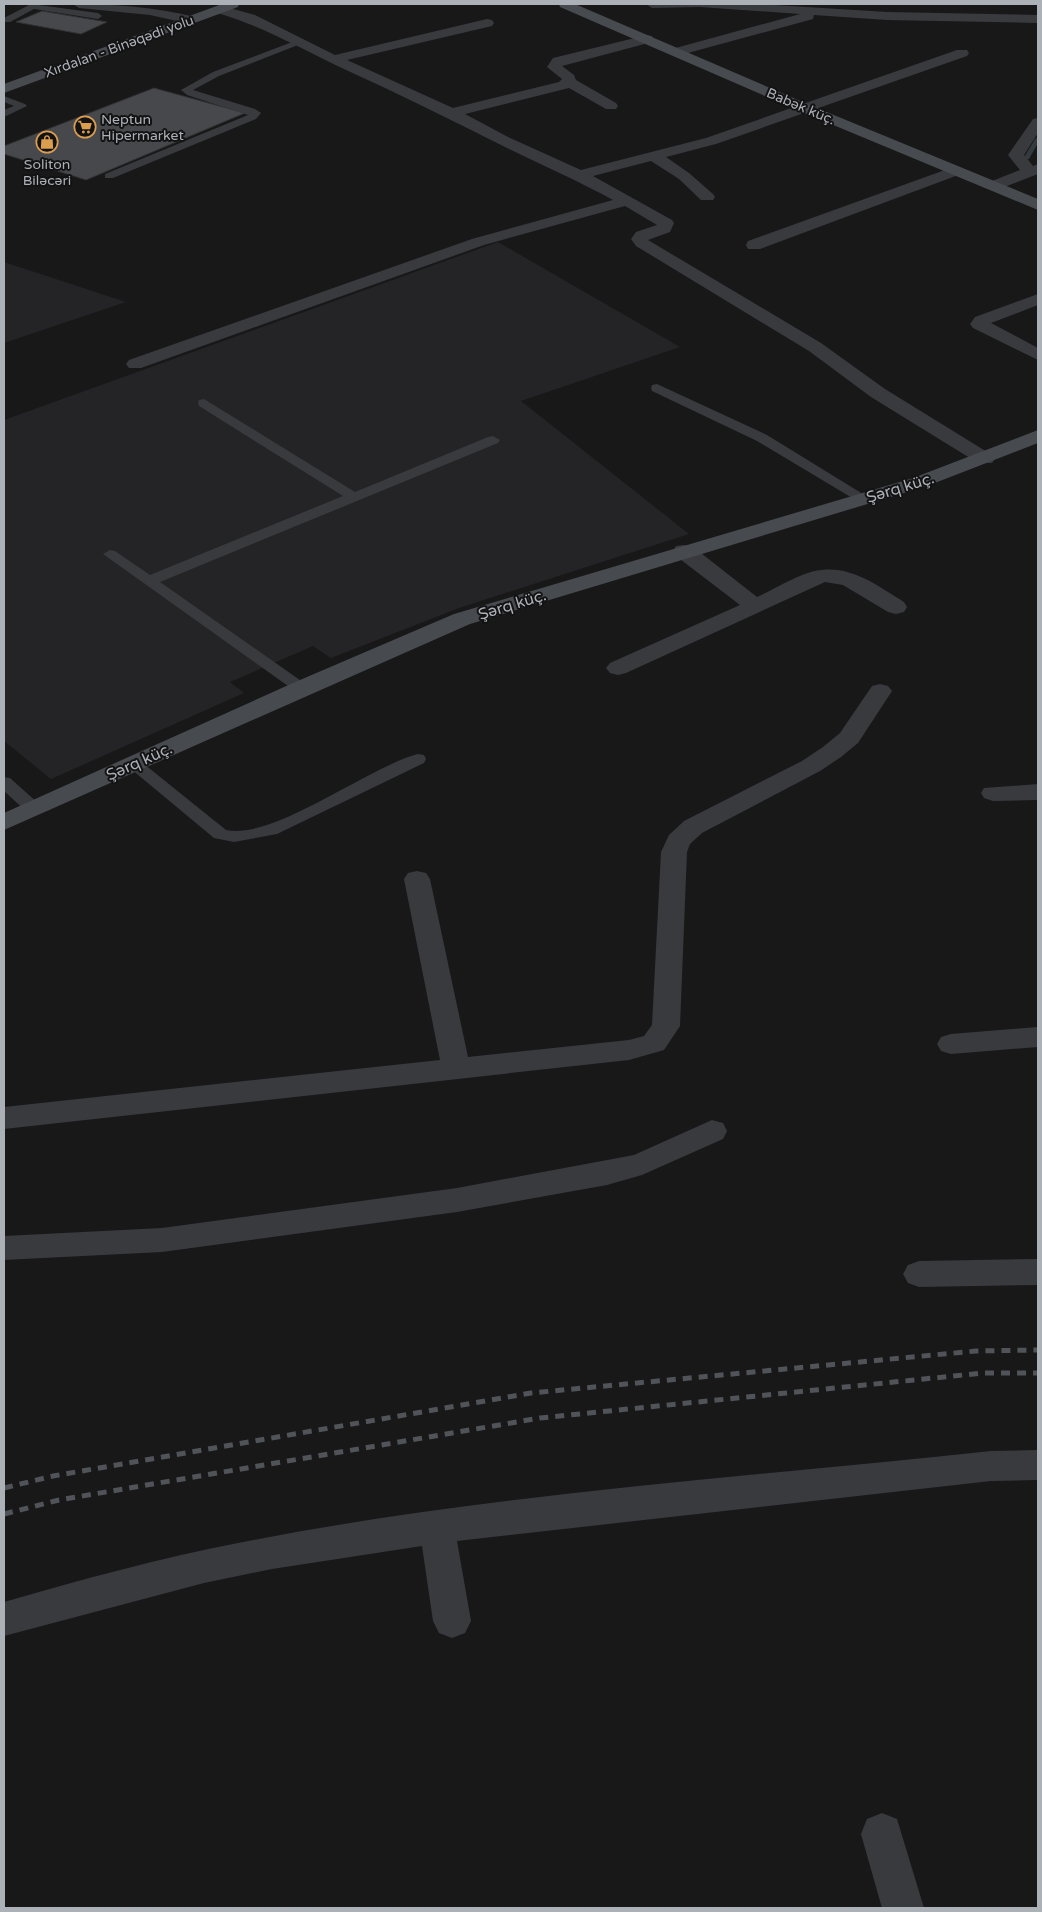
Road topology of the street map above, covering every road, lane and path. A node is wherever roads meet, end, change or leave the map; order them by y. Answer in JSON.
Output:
{"nodes":[{"id":1,"x":79,"y":4,"type":"edge"},
{"id":2,"x":565,"y":4,"type":"edge"},
{"id":3,"x":652,"y":4,"type":"edge"},
{"id":4,"x":696,"y":4,"type":"edge"},
{"id":5,"x":705,"y":4,"type":"edge"},
{"id":6,"x":728,"y":4,"type":"edge"},
{"id":7,"x":964,"y":4,"type":"edge"},
{"id":8,"x":35,"y":5,"type":"edge"},
{"id":9,"x":226,"y":6,"type":"edge"},
{"id":10,"x":887,"y":10,"type":"edge"},
{"id":11,"x":816,"y":11,"type":"junction"},
{"id":12,"x":98,"y":16,"type":"dead end"},
{"id":13,"x":959,"y":18,"type":"junction"},
{"id":14,"x":1038,"y":19,"type":"edge"},
{"id":15,"x":7,"y":20,"type":"dead end"},
{"id":16,"x":190,"y":20,"type":"junction"},
{"id":17,"x":487,"y":23,"type":"dead end"},
{"id":18,"x":647,"y":39,"type":"junction"},
{"id":19,"x":298,"y":43,"type":"junction"},
{"id":20,"x":677,"y":52,"type":"junction"},
{"id":21,"x":962,"y":53,"type":"dead end"},
{"id":22,"x":334,"y":58,"type":"junction"},
{"id":23,"x":569,"y":82,"type":"junction"},
{"id":24,"x":4,"y":89,"type":"edge"},
{"id":25,"x":4,"y":99,"type":"edge"},
{"id":26,"x":611,"y":106,"type":"dead end"},
{"id":27,"x":807,"y":109,"type":"junction"},
{"id":28,"x":452,"y":112,"type":"junction"},
{"id":29,"x":4,"y":114,"type":"edge"},
{"id":30,"x":1038,"y":122,"type":"edge"},
{"id":31,"x":655,"y":157,"type":"junction"},
{"id":32,"x":1035,"y":170,"type":"edge"},
{"id":33,"x":956,"y":171,"type":"junction"},
{"id":34,"x":580,"y":175,"type":"junction"},
{"id":35,"x":110,"y":176,"type":"dead end"},
{"id":36,"x":993,"y":186,"type":"junction"},
{"id":37,"x":706,"y":197,"type":"dead end"},
{"id":38,"x":626,"y":201,"type":"junction"},
{"id":39,"x":1038,"y":205,"type":"edge"},
{"id":40,"x":754,"y":245,"type":"dead end"},
{"id":41,"x":1038,"y":299,"type":"edge"},
{"id":42,"x":1038,"y":355,"type":"edge"},
{"id":43,"x":135,"y":364,"type":"dead end"},
{"id":44,"x":657,"y":388,"type":"dead end"},
{"id":45,"x":204,"y":403,"type":"dead end"},
{"id":46,"x":1038,"y":436,"type":"edge"},
{"id":47,"x":493,"y":440,"type":"dead end"},
{"id":48,"x":985,"y":459,"type":"junction"},
{"id":49,"x":354,"y":497,"type":"junction"},
{"id":50,"x":864,"y":499,"type":"junction"},
{"id":51,"x":684,"y":551,"type":"junction"},
{"id":52,"x":110,"y":554,"type":"dead end"},
{"id":53,"x":149,"y":582,"type":"junction"},
{"id":54,"x":754,"y":605,"type":"junction"},
{"id":55,"x":896,"y":607,"type":"dead end"},
{"id":56,"x":618,"y":668,"type":"dead end"},
{"id":57,"x":301,"y":688,"type":"junction"},
{"id":58,"x":880,"y":691,"type":"dead end"},
{"id":59,"x":418,"y":759,"type":"dead end"},
{"id":60,"x":132,"y":764,"type":"junction"},
{"id":61,"x":4,"y":782,"type":"edge"},
{"id":62,"x":993,"y":792,"type":"dead end"},
{"id":63,"x":1038,"y":792,"type":"edge"},
{"id":64,"x":33,"y":808,"type":"junction"},
{"id":65,"x":4,"y":822,"type":"edge"},
{"id":66,"x":417,"y":879,"type":"dead end"},
{"id":67,"x":1038,"y":1037,"type":"edge"},
{"id":68,"x":951,"y":1044,"type":"dead end"},
{"id":69,"x":456,"y":1068,"type":"junction"},
{"id":70,"x":4,"y":1118,"type":"edge"},
{"id":71,"x":712,"y":1131,"type":"dead end"},
{"id":72,"x":4,"y":1248,"type":"edge"},
{"id":73,"x":1038,"y":1272,"type":"edge"},
{"id":74,"x":919,"y":1274,"type":"dead end"},
{"id":75,"x":1038,"y":1465,"type":"edge"},
{"id":76,"x":438,"y":1528,"type":"junction"},
{"id":77,"x":4,"y":1619,"type":"edge"},
{"id":78,"x":452,"y":1621,"type":"dead end"},
{"id":79,"x":882,"y":1834,"type":"dead end"},
{"id":80,"x":903,"y":1908,"type":"edge"}],
"edges":[{"from":1,"to":16,"type":"street"},
{"from":2,"to":18,"type":"main road","name":"Babək küç."},
{"from":3,"to":4,"type":"street"},
{"from":5,"to":6,"type":"street"},
{"from":6,"to":11,"type":"street"},
{"from":7,"to":13,"type":"street"},
{"from":8,"to":12,"type":"lane"},
{"from":8,"to":15,"type":"lane"},
{"from":9,"to":16,"type":"main road","name":"Xırdalan - Binəqədi yolu"},
{"from":9,"to":19,"type":"street"},
{"from":10,"to":11,"type":"street"},
{"from":10,"to":13,"type":"street"},
{"from":11,"to":20,"type":"street"},
{"from":13,"to":14,"type":"street"},
{"from":16,"to":24,"type":"main road","name":"Xırdalan - Binəqədi yolu"},
{"from":17,"to":22,"type":"street"},
{"from":18,"to":20,"type":"main road","name":"Babək küç."},
{"from":18,"to":23,"type":"street"},
{"from":19,"to":22,"type":"street"},
{"from":19,"to":35,"type":"lane"},
{"from":20,"to":27,"type":"main road","name":"Babək küç."},
{"from":21,"to":27,"type":"street"},
{"from":22,"to":28,"type":"street"},
{"from":23,"to":26,"type":"street"},
{"from":23,"to":28,"type":"street"},
{"from":25,"to":29,"type":"lane"},
{"from":27,"to":31,"type":"street"},
{"from":27,"to":33,"type":"main road","name":"Babək küç."},
{"from":28,"to":34,"type":"street"},
{"from":30,"to":32,"type":"street"},
{"from":31,"to":34,"type":"street"},
{"from":31,"to":37,"type":"street"},
{"from":32,"to":36,"type":"street"},
{"from":33,"to":36,"type":"main road","name":"Babək küç."},
{"from":33,"to":40,"type":"street"},
{"from":34,"to":38,"type":"street"},
{"from":36,"to":39,"type":"main road","name":"Babək küç."},
{"from":38,"to":43,"type":"street"},
{"from":38,"to":48,"type":"street"},
{"from":41,"to":42,"type":"street"},
{"from":44,"to":50,"type":"lane"},
{"from":45,"to":49,"type":"lane"},
{"from":46,"to":48,"type":"main road","name":"Şərq küç."},
{"from":47,"to":49,"type":"lane"},
{"from":48,"to":50,"type":"main road","name":"Şərq küç."},
{"from":49,"to":53,"type":"lane"},
{"from":50,"to":51,"type":"main road","name":"Şərq küç."},
{"from":51,"to":54,"type":"street"},
{"from":51,"to":57,"type":"main road","name":"Şərq küç."},
{"from":52,"to":53,"type":"lane"},
{"from":53,"to":57,"type":"lane"},
{"from":54,"to":55,"type":"street"},
{"from":54,"to":56,"type":"street"},
{"from":57,"to":60,"type":"main road","name":"Şərq küç."},
{"from":58,"to":69,"type":"street"},
{"from":59,"to":60,"type":"lane"},
{"from":60,"to":64,"type":"main road","name":"Şərq küç."},
{"from":61,"to":64,"type":"lane"},
{"from":62,"to":63,"type":"street"},
{"from":64,"to":65,"type":"main road","name":"Şərq küç."},
{"from":66,"to":69,"type":"street"},
{"from":67,"to":68,"type":"street"},
{"from":69,"to":70,"type":"street"},
{"from":71,"to":72,"type":"street"},
{"from":73,"to":74,"type":"street"},
{"from":75,"to":76,"type":"street"},
{"from":76,"to":77,"type":"street"},
{"from":76,"to":78,"type":"street"},
{"from":79,"to":80,"type":"street"}]}
